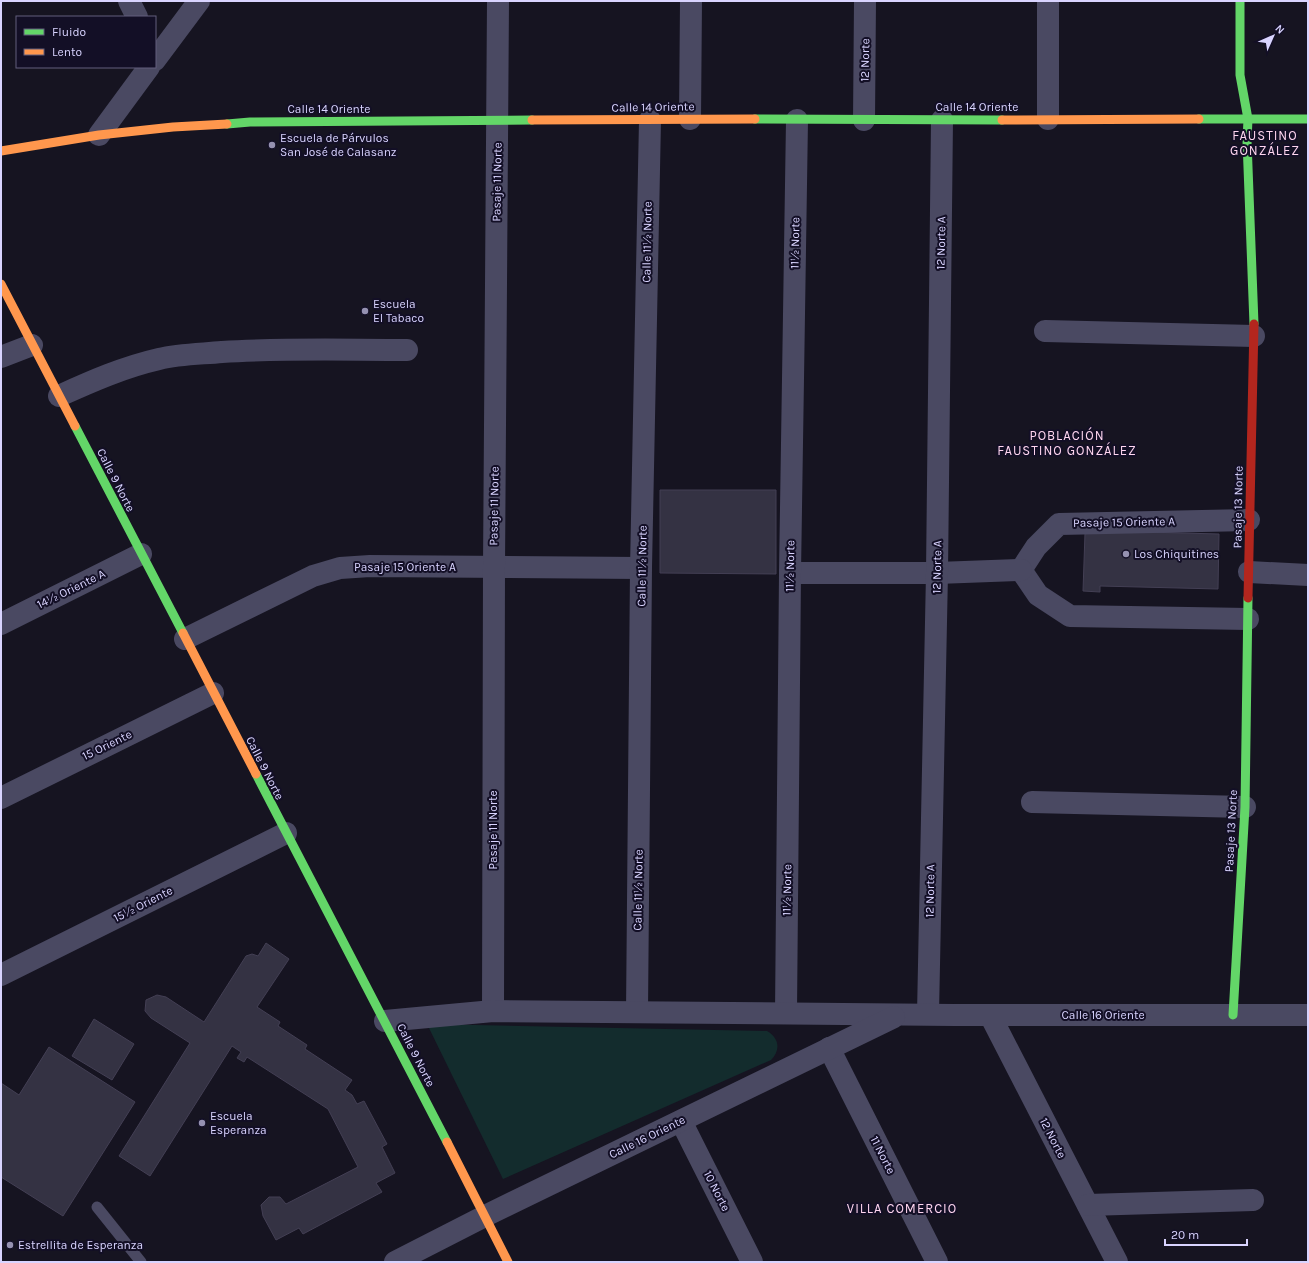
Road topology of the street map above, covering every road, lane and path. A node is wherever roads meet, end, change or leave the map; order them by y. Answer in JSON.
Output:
{"nodes":[{"id":1,"x":129,"y":1,"type":"edge"},
{"id":2,"x":200,"y":1,"type":"edge"},
{"id":3,"x":498,"y":1,"type":"edge"},
{"id":4,"x":691,"y":1,"type":"edge"},
{"id":5,"x":865,"y":1,"type":"edge"},
{"id":6,"x":1048,"y":1,"type":"edge"},
{"id":7,"x":1240,"y":1,"type":"edge"},
{"id":8,"x":136,"y":16,"type":"edge"},
{"id":9,"x":156,"y":56,"type":"edge"},
{"id":10,"x":147,"y":68,"type":"edge"},
{"id":11,"x":690,"y":119,"type":"junction"},
{"id":12,"x":1048,"y":119,"type":"junction"},
{"id":13,"x":1248,"y":119,"type":"junction"},
{"id":14,"x":1308,"y":119,"type":"edge"},
{"id":15,"x":498,"y":120,"type":"junction"},
{"id":16,"x":650,"y":120,"type":"junction"},
{"id":17,"x":797,"y":120,"type":"junction"},
{"id":18,"x":864,"y":120,"type":"junction"},
{"id":19,"x":942,"y":120,"type":"junction"},
{"id":20,"x":99,"y":135,"type":"junction"},
{"id":21,"x":1,"y":151,"type":"edge"},
{"id":22,"x":1,"y":284,"type":"edge"},
{"id":23,"x":1045,"y":331,"type":"dead end"},
{"id":24,"x":1254,"y":336,"type":"junction"},
{"id":25,"x":32,"y":345,"type":"junction"},
{"id":26,"x":407,"y":350,"type":"dead end"},
{"id":27,"x":1,"y":357,"type":"edge"},
{"id":28,"x":59,"y":396,"type":"junction"},
{"id":29,"x":1249,"y":520,"type":"junction"},
{"id":30,"x":141,"y":554,"type":"junction"},
{"id":31,"x":494,"y":567,"type":"junction"},
{"id":32,"x":641,"y":568,"type":"junction"},
{"id":33,"x":1021,"y":570,"type":"junction"},
{"id":34,"x":1249,"y":572,"type":"junction"},
{"id":35,"x":790,"y":573,"type":"junction"},
{"id":36,"x":937,"y":573,"type":"junction"},
{"id":37,"x":1308,"y":575,"type":"edge"},
{"id":38,"x":1248,"y":618,"type":"junction"},
{"id":39,"x":1,"y":624,"type":"edge"},
{"id":40,"x":185,"y":639,"type":"junction"},
{"id":41,"x":213,"y":692,"type":"junction"},
{"id":42,"x":1,"y":798,"type":"edge"},
{"id":43,"x":1032,"y":802,"type":"dead end"},
{"id":44,"x":1245,"y":807,"type":"junction"},
{"id":45,"x":286,"y":833,"type":"junction"},
{"id":46,"x":1,"y":975,"type":"edge"},
{"id":47,"x":493,"y":1011,"type":"junction"},
{"id":48,"x":637,"y":1012,"type":"junction"},
{"id":49,"x":786,"y":1013,"type":"junction"},
{"id":50,"x":899,"y":1014,"type":"junction"},
{"id":51,"x":928,"y":1014,"type":"junction"},
{"id":52,"x":990,"y":1015,"type":"junction"},
{"id":53,"x":1233,"y":1015,"type":"junction"},
{"id":54,"x":1308,"y":1015,"type":"edge"},
{"id":55,"x":385,"y":1021,"type":"junction"},
{"id":56,"x":829,"y":1048,"type":"junction"},
{"id":57,"x":681,"y":1120,"type":"junction"},
{"id":58,"x":1253,"y":1200,"type":"dead end"},
{"id":59,"x":1088,"y":1205,"type":"junction"},
{"id":60,"x":97,"y":1207,"type":"dead end"},
{"id":61,"x":485,"y":1216,"type":"junction"},
{"id":62,"x":141,"y":1262,"type":"edge"},
{"id":63,"x":395,"y":1262,"type":"edge"},
{"id":64,"x":508,"y":1262,"type":"edge"},
{"id":65,"x":752,"y":1262,"type":"edge"},
{"id":66,"x":937,"y":1262,"type":"edge"},
{"id":67,"x":1117,"y":1262,"type":"edge"}],
"edges":[{"from":1,"to":8,"type":"street"},
{"from":2,"to":9,"type":"street"},
{"from":3,"to":15,"type":"street","name":"Pasaje 11 Norte"},
{"from":4,"to":11,"type":"street"},
{"from":5,"to":18,"type":"street","name":"12 Norte"},
{"from":6,"to":12,"type":"street"},
{"from":7,"to":13,"type":"street","name":"Pasaje 13 Norte"},
{"from":10,"to":20,"type":"street"},
{"from":11,"to":16,"type":"street","name":"Calle 14 Oriente"},
{"from":11,"to":17,"type":"street","name":"Calle 14 Oriente"},
{"from":12,"to":13,"type":"street","name":"Calle 14 Oriente"},
{"from":12,"to":19,"type":"street","name":"Calle 14 Oriente"},
{"from":13,"to":14,"type":"street","name":"Calle 14 Oriente"},
{"from":13,"to":24,"type":"street","name":"Pasaje 13 Norte"},
{"from":15,"to":16,"type":"street","name":"Calle 14 Oriente"},
{"from":15,"to":20,"type":"street","name":"Calle 14 Oriente"},
{"from":15,"to":31,"type":"street","name":"Pasaje 11 Norte"},
{"from":16,"to":32,"type":"street","name":"Calle 11½ Norte"},
{"from":17,"to":18,"type":"street","name":"Calle 14 Oriente"},
{"from":17,"to":35,"type":"street","name":"11½ Norte"},
{"from":18,"to":19,"type":"street","name":"Calle 14 Oriente"},
{"from":19,"to":36,"type":"street","name":"12 Norte A"},
{"from":20,"to":21,"type":"street","name":"Calle 14 Oriente"},
{"from":22,"to":25,"type":"street","name":"Calle 9 Norte"},
{"from":23,"to":24,"type":"street"},
{"from":24,"to":29,"type":"street","name":"Pasaje 13 Norte"},
{"from":25,"to":27,"type":"street"},
{"from":25,"to":28,"type":"street","name":"Calle 9 Norte"},
{"from":26,"to":28,"type":"street"},
{"from":28,"to":30,"type":"street","name":"Calle 9 Norte"},
{"from":29,"to":33,"type":"street","name":"Pasaje 15 Oriente A"},
{"from":29,"to":34,"type":"street","name":"Pasaje 13 Norte"},
{"from":30,"to":39,"type":"street","name":"14½ Oriente A"},
{"from":30,"to":40,"type":"street","name":"Calle 9 Norte"},
{"from":31,"to":32,"type":"street","name":"Pasaje 15 Oriente A"},
{"from":31,"to":40,"type":"street","name":"Pasaje 15 Oriente A"},
{"from":31,"to":47,"type":"street","name":"Pasaje 11 Norte"},
{"from":32,"to":48,"type":"street","name":"Calle 11½ Norte"},
{"from":33,"to":36,"type":"street"},
{"from":33,"to":38,"type":"street"},
{"from":34,"to":37,"type":"street"},
{"from":34,"to":38,"type":"street","name":"Pasaje 13 Norte"},
{"from":35,"to":36,"type":"street"},
{"from":35,"to":49,"type":"street","name":"11½ Norte"},
{"from":36,"to":51,"type":"street","name":"12 Norte A"},
{"from":38,"to":44,"type":"street","name":"Pasaje 13 Norte"},
{"from":40,"to":41,"type":"street","name":"Calle 9 Norte"},
{"from":41,"to":42,"type":"street","name":"15 Oriente"},
{"from":41,"to":45,"type":"street","name":"Calle 9 Norte"},
{"from":43,"to":44,"type":"street"},
{"from":44,"to":53,"type":"street","name":"Pasaje 13 Norte"},
{"from":45,"to":46,"type":"street","name":"15½ Oriente"},
{"from":45,"to":55,"type":"street","name":"Calle 9 Norte"},
{"from":47,"to":48,"type":"street","name":"Calle 16 Oriente"},
{"from":47,"to":55,"type":"street","name":"Calle 16 Oriente"},
{"from":48,"to":49,"type":"street","name":"Calle 16 Oriente"},
{"from":49,"to":50,"type":"street","name":"Calle 16 Oriente"},
{"from":50,"to":51,"type":"street","name":"Calle 16 Oriente"},
{"from":50,"to":56,"type":"street","name":"Calle 16 Oriente"},
{"from":51,"to":52,"type":"street","name":"Calle 16 Oriente"},
{"from":52,"to":53,"type":"street","name":"Calle 16 Oriente"},
{"from":52,"to":59,"type":"street","name":"12 Norte"},
{"from":53,"to":54,"type":"street","name":"Calle 16 Oriente"},
{"from":55,"to":61,"type":"street","name":"Calle 9 Norte"},
{"from":56,"to":57,"type":"street","name":"Calle 16 Oriente"},
{"from":56,"to":66,"type":"street","name":"11 Norte"},
{"from":57,"to":61,"type":"street","name":"Calle 16 Oriente"},
{"from":57,"to":65,"type":"street","name":"10 Norte"},
{"from":58,"to":59,"type":"street"},
{"from":59,"to":67,"type":"street","name":"12 Norte"},
{"from":60,"to":62,"type":"lane"},
{"from":61,"to":63,"type":"street","name":"Calle 16 Oriente"},
{"from":61,"to":64,"type":"street","name":"Calle 9 Norte"}]}
